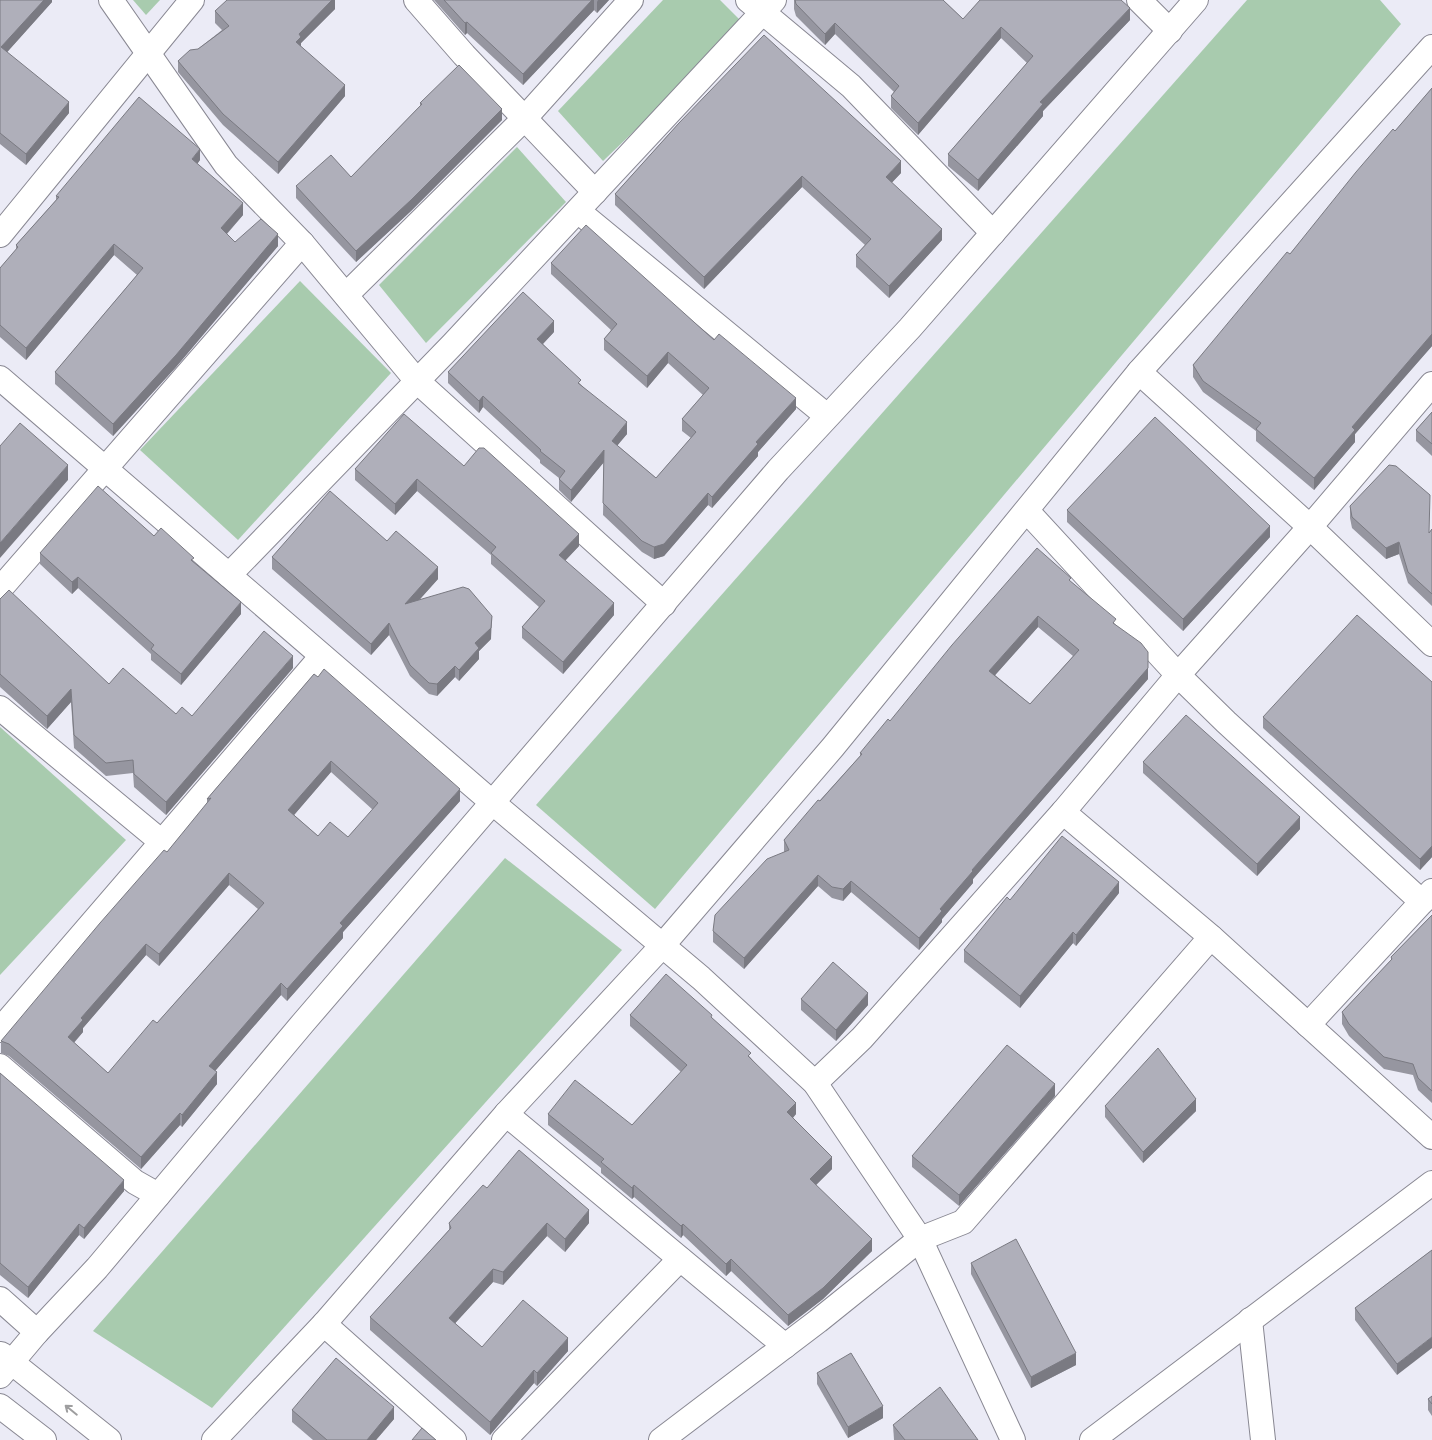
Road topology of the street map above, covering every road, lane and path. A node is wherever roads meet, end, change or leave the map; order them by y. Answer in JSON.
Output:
{"nodes":[{"id":1,"x":111,"y":0,"type":"edge"},
{"id":2,"x":192,"y":0,"type":"edge"},
{"id":3,"x":416,"y":0,"type":"edge"},
{"id":4,"x":630,"y":0,"type":"edge"},
{"id":5,"x":1139,"y":0,"type":"edge"},
{"id":6,"x":1196,"y":0,"type":"edge"},
{"id":7,"x":761,"y":4,"type":"edge"},
{"id":8,"x":1170,"y":31,"type":"junction"},
{"id":9,"x":1432,"y":47,"type":"edge"},
{"id":10,"x":150,"y":53,"type":"junction"},
{"id":11,"x":524,"y":119,"type":"junction"},
{"id":12,"x":596,"y":192,"type":"junction"},
{"id":13,"x":578,"y":211,"type":"junction"},
{"id":14,"x":993,"y":233,"type":"junction"},
{"id":15,"x":0,"y":235,"type":"edge"},
{"id":16,"x":302,"y":243,"type":"junction"},
{"id":17,"x":346,"y":294,"type":"junction"},
{"id":18,"x":1139,"y":372,"type":"junction"},
{"id":19,"x":0,"y":378,"type":"edge"},
{"id":20,"x":417,"y":381,"type":"junction"},
{"id":21,"x":1432,"y":384,"type":"edge"},
{"id":22,"x":827,"y":416,"type":"junction"},
{"id":23,"x":105,"y":468,"type":"junction"},
{"id":24,"x":1026,"y":510,"type":"junction"},
{"id":25,"x":1310,"y":527,"type":"junction"},
{"id":26,"x":228,"y":575,"type":"junction"},
{"id":27,"x":0,"y":588,"type":"edge"},
{"id":28,"x":664,"y":604,"type":"junction"},
{"id":29,"x":1432,"y":644,"type":"edge"},
{"id":30,"x":322,"y":656,"type":"junction"},
{"id":31,"x":1178,"y":675,"type":"junction"},
{"id":32,"x":0,"y":708,"type":"edge"},
{"id":33,"x":493,"y":803,"type":"junction"},
{"id":34,"x":1063,"y":812,"type":"junction"},
{"id":35,"x":163,"y":843,"type":"junction"},
{"id":36,"x":1427,"y":896,"type":"edge"},
{"id":37,"x":1211,"y":937,"type":"junction"},
{"id":38,"x":662,"y":946,"type":"junction"},
{"id":39,"x":1308,"y":1024,"type":"junction"},
{"id":40,"x":0,"y":1030,"type":"edge"},
{"id":41,"x":0,"y":1066,"type":"edge"},
{"id":42,"x":815,"y":1083,"type":"junction"},
{"id":43,"x":506,"y":1114,"type":"junction"},
{"id":44,"x":1432,"y":1137,"type":"edge"},
{"id":45,"x":1432,"y":1183,"type":"edge"},
{"id":46,"x":158,"y":1195,"type":"junction"},
{"id":47,"x":920,"y":1239,"type":"junction"},
{"id":48,"x":680,"y":1258,"type":"junction"},
{"id":49,"x":0,"y":1299,"type":"edge"},
{"id":50,"x":1250,"y":1320,"type":"junction"},
{"id":51,"x":324,"y":1324,"type":"junction"},
{"id":52,"x":37,"y":1332,"type":"junction"},
{"id":53,"x":785,"y":1346,"type":"junction"},
{"id":54,"x":4,"y":1364,"type":"edge"},
{"id":55,"x":0,"y":1406,"type":"edge"},
{"id":56,"x":44,"y":1440,"type":"edge"},
{"id":57,"x":109,"y":1440,"type":"edge"},
{"id":58,"x":214,"y":1440,"type":"edge"},
{"id":59,"x":454,"y":1440,"type":"edge"},
{"id":60,"x":504,"y":1440,"type":"edge"},
{"id":61,"x":661,"y":1440,"type":"edge"},
{"id":62,"x":1013,"y":1440,"type":"edge"},
{"id":63,"x":1092,"y":1440,"type":"edge"},
{"id":64,"x":1263,"y":1440,"type":"edge"}],
"edges":[{"from":1,"to":10,"type":"street"},
{"from":2,"to":10,"type":"street"},
{"from":3,"to":11,"type":"street"},
{"from":4,"to":11,"type":"street"},
{"from":5,"to":8,"type":"street"},
{"from":6,"to":8,"type":"street"},
{"from":7,"to":12,"type":"street"},
{"from":7,"to":14,"type":"street"},
{"from":8,"to":14,"type":"street"},
{"from":9,"to":18,"type":"street"},
{"from":10,"to":15,"type":"street"},
{"from":10,"to":16,"type":"street"},
{"from":11,"to":12,"type":"street"},
{"from":11,"to":17,"type":"street"},
{"from":12,"to":13,"type":"street"},
{"from":13,"to":20,"type":"street"},
{"from":13,"to":22,"type":"street"},
{"from":14,"to":22,"type":"street"},
{"from":16,"to":17,"type":"street"},
{"from":16,"to":23,"type":"street"},
{"from":17,"to":20,"type":"street"},
{"from":18,"to":24,"type":"street"},
{"from":18,"to":25,"type":"street"},
{"from":19,"to":23,"type":"street"},
{"from":20,"to":26,"type":"street"},
{"from":20,"to":28,"type":"street"},
{"from":21,"to":25,"type":"street"},
{"from":22,"to":28,"type":"street"},
{"from":23,"to":26,"type":"street"},
{"from":23,"to":27,"type":"street"},
{"from":24,"to":31,"type":"street"},
{"from":24,"to":38,"type":"street"},
{"from":25,"to":29,"type":"street"},
{"from":25,"to":31,"type":"street"},
{"from":26,"to":30,"type":"street"},
{"from":28,"to":33,"type":"street"},
{"from":30,"to":33,"type":"street"},
{"from":30,"to":35,"type":"street"},
{"from":31,"to":34,"type":"street"},
{"from":31,"to":36,"type":"street"},
{"from":32,"to":35,"type":"street"},
{"from":33,"to":38,"type":"street"},
{"from":33,"to":46,"type":"street"},
{"from":34,"to":37,"type":"street"},
{"from":34,"to":42,"type":"street"},
{"from":35,"to":40,"type":"street"},
{"from":36,"to":39,"type":"street"},
{"from":37,"to":39,"type":"street"},
{"from":37,"to":47,"type":"street"},
{"from":38,"to":42,"type":"street"},
{"from":38,"to":43,"type":"street"},
{"from":39,"to":44,"type":"street"},
{"from":41,"to":46,"type":"street"},
{"from":42,"to":47,"type":"street"},
{"from":43,"to":48,"type":"street"},
{"from":43,"to":51,"type":"street"},
{"from":45,"to":50,"type":"street"},
{"from":46,"to":52,"type":"street"},
{"from":47,"to":53,"type":"street"},
{"from":47,"to":62,"type":"street"},
{"from":48,"to":53,"type":"street"},
{"from":48,"to":60,"type":"street"},
{"from":49,"to":52,"type":"street"},
{"from":50,"to":63,"type":"street"},
{"from":50,"to":64,"type":"street"},
{"from":51,"to":58,"type":"street"},
{"from":51,"to":59,"type":"street"},
{"from":52,"to":54,"type":"street"},
{"from":53,"to":61,"type":"street"},
{"from":57,"to":54,"type":"street","one_way":true},
{"from":55,"to":56,"type":"street"}]}
